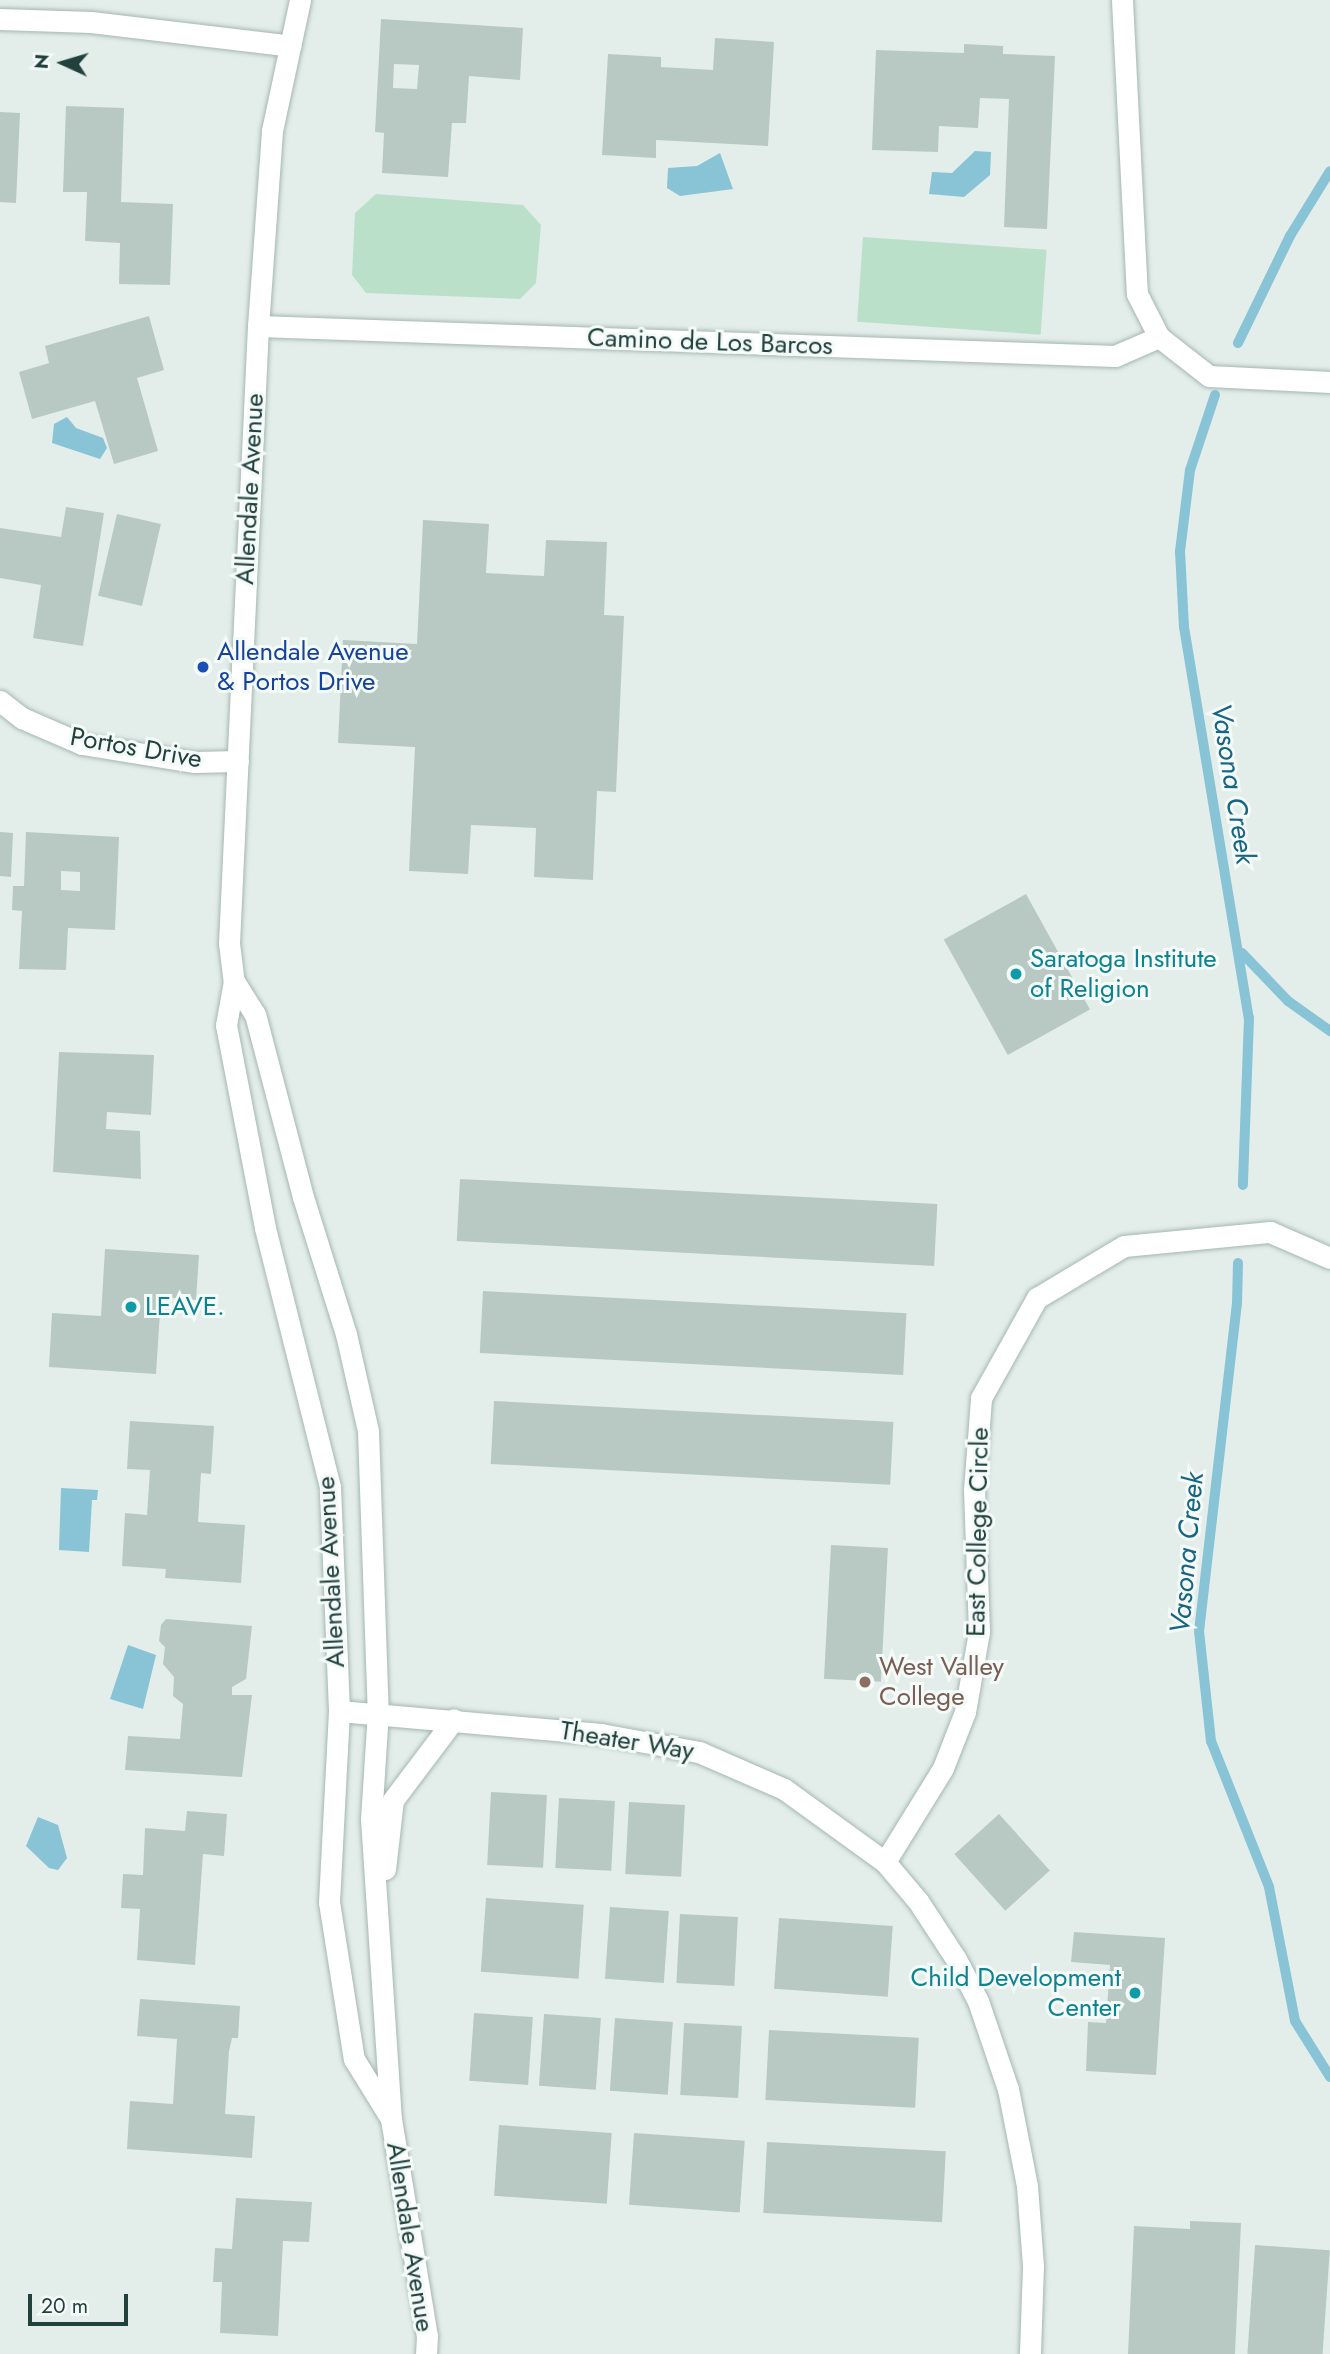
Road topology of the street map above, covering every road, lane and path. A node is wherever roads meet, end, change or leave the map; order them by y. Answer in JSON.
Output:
{"nodes":[{"id":1,"x":300,"y":0,"type":"edge"},
{"id":2,"x":1122,"y":0,"type":"edge"},
{"id":3,"x":0,"y":19,"type":"edge"},
{"id":4,"x":290,"y":46,"type":"junction"},
{"id":5,"x":258,"y":326,"type":"junction"},
{"id":6,"x":1159,"y":337,"type":"junction"},
{"id":7,"x":1330,"y":383,"type":"edge"},
{"id":8,"x":0,"y":701,"type":"edge"},
{"id":9,"x":238,"y":761,"type":"junction"},
{"id":10,"x":234,"y":981,"type":"junction"},
{"id":11,"x":1330,"y":1258,"type":"edge"},
{"id":12,"x":339,"y":1711,"type":"junction"},
{"id":13,"x":378,"y":1711,"type":"junction"},
{"id":14,"x":454,"y":1719,"type":"junction"},
{"id":15,"x":885,"y":1861,"type":"junction"},
{"id":16,"x":380,"y":1917,"type":"junction"},
{"id":17,"x":391,"y":2119,"type":"junction"},
{"id":18,"x":426,"y":2354,"type":"edge"},
{"id":19,"x":1030,"y":2354,"type":"edge"}],
"edges":[{"from":1,"to":4,"type":"street","name":"Allendale Avenue"},
{"from":2,"to":6,"type":"street"},
{"from":3,"to":4,"type":"street"},
{"from":4,"to":5,"type":"street","name":"Allendale Avenue"},
{"from":5,"to":6,"type":"street","name":"Camino de Los Barcos"},
{"from":5,"to":9,"type":"street","name":"Allendale Avenue"},
{"from":6,"to":7,"type":"street"},
{"from":8,"to":9,"type":"street","name":"Portos Drive"},
{"from":9,"to":10,"type":"street","name":"Allendale Avenue"},
{"from":10,"to":12,"type":"street","name":"Allendale Avenue"},
{"from":10,"to":13,"type":"street","name":"Allendale Avenue"},
{"from":11,"to":15,"type":"street","name":"East College Circle"},
{"from":12,"to":13,"type":"street","name":"Theater Way"},
{"from":12,"to":17,"type":"street","name":"Allendale Avenue"},
{"from":13,"to":14,"type":"street","name":"Theater Way"},
{"from":13,"to":16,"type":"street","name":"Allendale Avenue"},
{"from":14,"to":15,"type":"street","name":"Theater Way"},
{"from":14,"to":16,"type":"street"},
{"from":15,"to":19,"type":"street","name":"Theater Way"},
{"from":16,"to":17,"type":"street","name":"Allendale Avenue"},
{"from":17,"to":18,"type":"street","name":"Allendale Avenue"}]}
